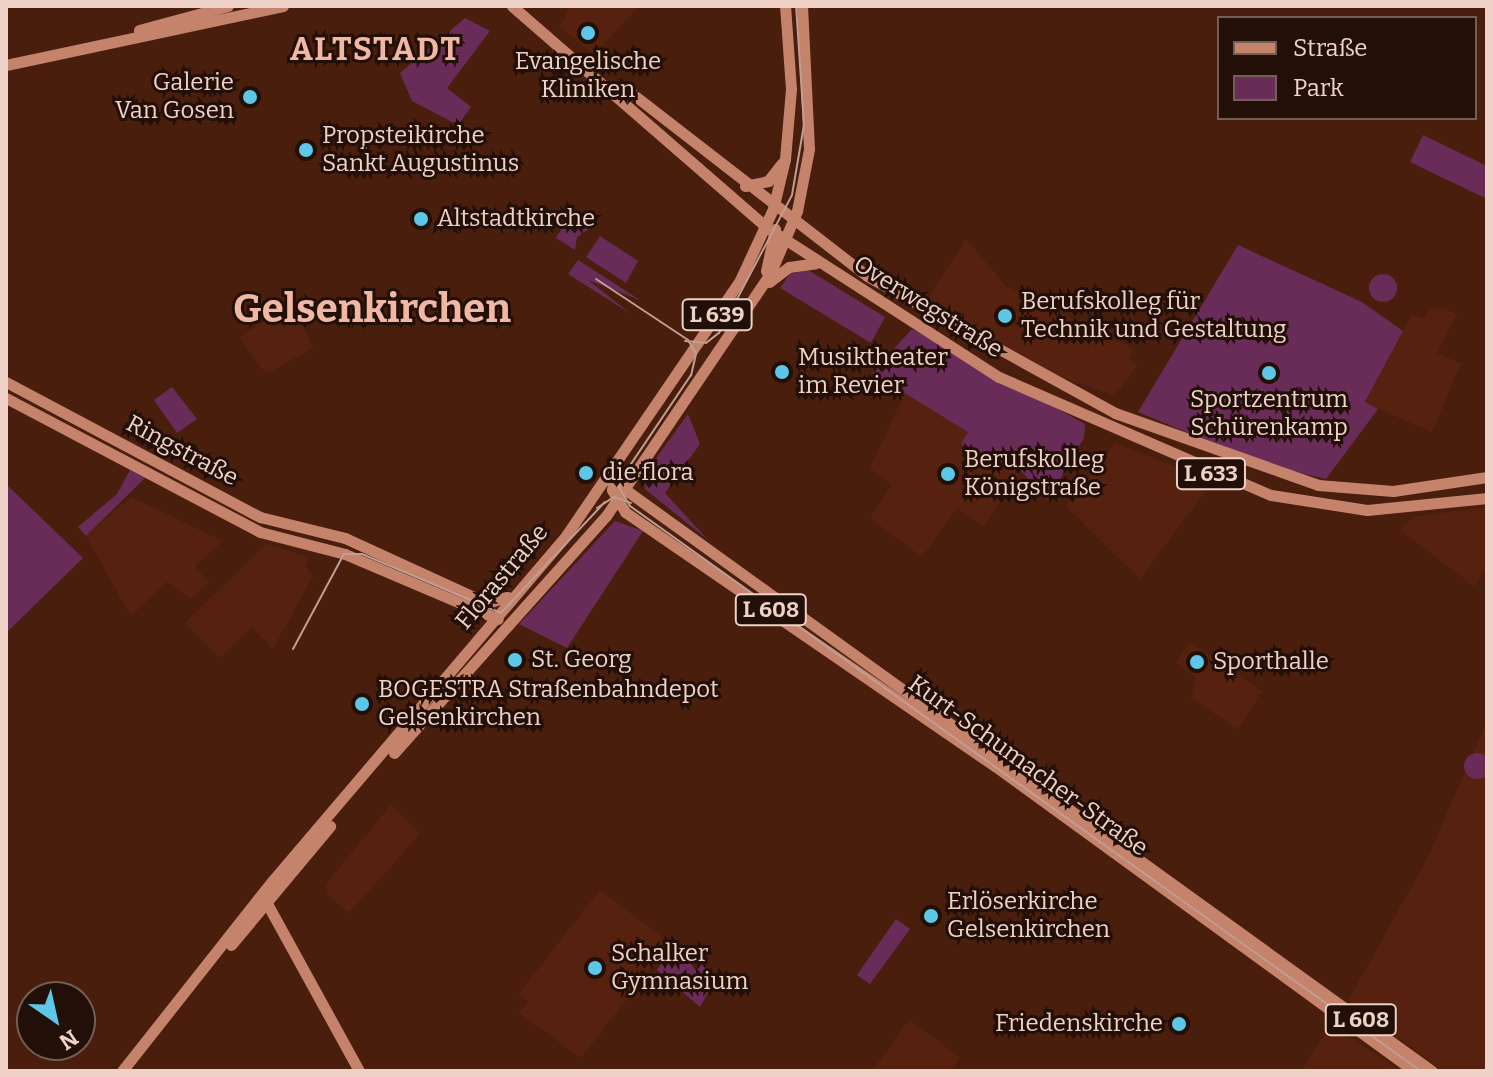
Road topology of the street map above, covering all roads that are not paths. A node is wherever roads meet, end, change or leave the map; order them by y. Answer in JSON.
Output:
{"nodes":[{"id":1,"x":228,"y":6,"type":"edge"},
{"id":2,"x":283,"y":6,"type":"edge"},
{"id":3,"x":512,"y":6,"type":"edge"},
{"id":4,"x":524,"y":6,"type":"edge"},
{"id":5,"x":785,"y":6,"type":"edge"},
{"id":6,"x":802,"y":6,"type":"edge"},
{"id":7,"x":253,"y":9,"type":"edge"},
{"id":8,"x":6,"y":58,"type":"edge"},
{"id":9,"x":6,"y":65,"type":"edge"},
{"id":10,"x":785,"y":159,"type":"junction"},
{"id":11,"x":745,"y":186,"type":"junction"},
{"id":12,"x":773,"y":209,"type":"junction"},
{"id":13,"x":793,"y":225,"type":"junction"},
{"id":14,"x":770,"y":230,"type":"junction"},
{"id":15,"x":787,"y":242,"type":"junction"},
{"id":16,"x":816,"y":263,"type":"junction"},
{"id":17,"x":762,"y":287,"type":"junction"},
{"id":18,"x":6,"y":382,"type":"edge"},
{"id":19,"x":6,"y":398,"type":"edge"},
{"id":20,"x":614,"y":469,"type":"junction"},
{"id":21,"x":631,"y":477,"type":"junction"},
{"id":22,"x":1487,"y":477,"type":"edge"},
{"id":23,"x":617,"y":492,"type":"junction"},
{"id":24,"x":637,"y":495,"type":"junction"},
{"id":25,"x":1487,"y":498,"type":"edge"},
{"id":26,"x":590,"y":502,"type":"junction"},
{"id":27,"x":625,"y":512,"type":"junction"},
{"id":28,"x":606,"y":516,"type":"junction"},
{"id":29,"x":511,"y":594,"type":"junction"},
{"id":30,"x":461,"y":605,"type":"junction"},
{"id":31,"x":524,"y":609,"type":"junction"},
{"id":32,"x":493,"y":619,"type":"junction"},
{"id":33,"x":480,"y":636,"type":"junction"},
{"id":34,"x":264,"y":899,"type":"junction"},
{"id":35,"x":1286,"y":973,"type":"junction"},
{"id":36,"x":122,"y":1071,"type":"edge"},
{"id":37,"x":359,"y":1071,"type":"edge"},
{"id":38,"x":1414,"y":1071,"type":"edge"},
{"id":39,"x":1432,"y":1071,"type":"edge"}],
"edges":[{"from":1,"to":8,"type":"main road"},
{"from":2,"to":7,"type":"main road"},
{"from":3,"to":14,"type":"main road","name":"Overwegstraße","number":"L 633"},
{"from":4,"to":11,"type":"main road","name":"Overwegstraße","number":"L 633"},
{"from":5,"to":10,"type":"main road"},
{"from":6,"to":13,"type":"main road","name":"Florastraße"},
{"from":7,"to":9,"type":"main road"},
{"from":10,"to":11,"type":"main road"},
{"from":10,"to":12,"type":"main road"},
{"from":11,"to":12,"type":"main road","name":"Overwegstraße","number":"L 633"},
{"from":12,"to":13,"type":"main road","name":"Overwegstraße","number":"L 633"},
{"from":12,"to":14,"type":"main road"},
{"from":13,"to":15,"type":"main road","name":"Florastraße","number":"L 639"},
{"from":13,"to":22,"type":"main road","name":"Overwegstraße","number":"L 633"},
{"from":14,"to":15,"type":"main road","name":"Overwegstraße","number":"L 633"},
{"from":14,"to":17,"type":"main road"},
{"from":14,"to":20,"type":"main road","name":"Florastraße","number":"L 639"},
{"from":15,"to":16,"type":"main road","name":"Overwegstraße","number":"L 633"},
{"from":15,"to":17,"type":"main road","name":"Florastraße","number":"L 639"},
{"from":16,"to":17,"type":"main road","name":"Florastraße"},
{"from":16,"to":25,"type":"main road","name":"Overwegstraße","number":"L 633"},
{"from":17,"to":21,"type":"main road","name":"Florastraße","number":"L 639"},
{"from":18,"to":29,"type":"main road","name":"Ringstraße"},
{"from":19,"to":30,"type":"main road","name":"Ringstraße"},
{"from":20,"to":23,"type":"main road"},
{"from":20,"to":26,"type":"main road","name":"Florastraße","number":"L 639"},
{"from":21,"to":23,"type":"main road","name":"Florastraße","number":"L 639"},
{"from":21,"to":24,"type":"main road"},
{"from":23,"to":24,"type":"main road","name":"Kurt-Schumacher-Straße","number":"L 608"},
{"from":23,"to":26,"type":"main road"},
{"from":23,"to":27,"type":"main road","name":"Kurt-Schumacher-Straße","number":"L 608"},
{"from":23,"to":28,"type":"main road","name":"Florastraße","number":"L 639"},
{"from":24,"to":35,"type":"main road","name":"Kurt-Schumacher-Straße","number":"L 608"},
{"from":26,"to":29,"type":"main road","name":"Florastraße","number":"L 639"},
{"from":27,"to":28,"type":"main road"},
{"from":27,"to":35,"type":"main road","name":"Kurt-Schumacher-Straße","number":"L 608"},
{"from":28,"to":31,"type":"main road","name":"Florastraße","number":"L 639"},
{"from":29,"to":32,"type":"main road","name":"Florastraße","number":"L 639"},
{"from":30,"to":32,"type":"main road","name":"Ringstraße"},
{"from":30,"to":33,"type":"main road"},
{"from":31,"to":32,"type":"main road"},
{"from":31,"to":34,"type":"main road","name":"Florastraße","number":"L 639"},
{"from":32,"to":33,"type":"main road","name":"Florastraße","number":"L 639"},
{"from":33,"to":34,"type":"main road","name":"Florastraße","number":"L 639"},
{"from":34,"to":36,"type":"main road","name":"Florastraße","number":"L 639"},
{"from":34,"to":37,"type":"main road"},
{"from":35,"to":38,"type":"main road","name":"Kurt-Schumacher-Straße","number":"L 608"},
{"from":35,"to":39,"type":"main road","name":"Kurt-Schumacher-Straße","number":"L 608"}]}
